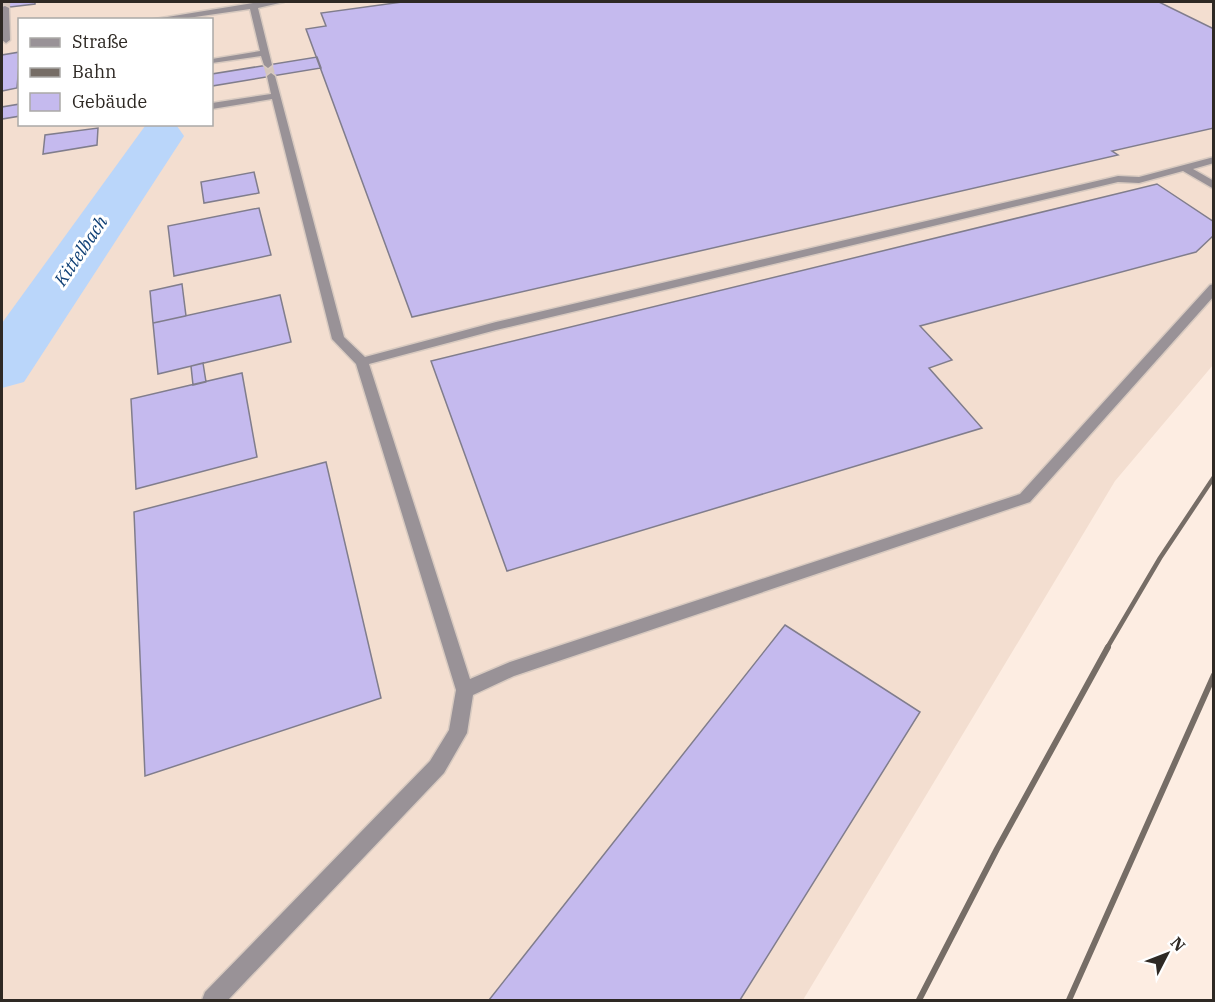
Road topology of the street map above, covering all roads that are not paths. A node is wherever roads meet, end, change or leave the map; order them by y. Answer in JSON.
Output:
{"nodes":[{"id":1,"x":280,"y":2,"type":"edge"},
{"id":2,"x":253,"y":5,"type":"junction"},
{"id":3,"x":5,"y":8,"type":"dead end"},
{"id":4,"x":166,"y":18,"type":"edge"},
{"id":5,"x":7,"y":40,"type":"edge"},
{"id":6,"x":265,"y":53,"type":"junction"},
{"id":7,"x":213,"y":61,"type":"edge"},
{"id":8,"x":276,"y":96,"type":"junction"},
{"id":9,"x":213,"y":106,"type":"edge"},
{"id":10,"x":1214,"y":160,"type":"edge"},
{"id":11,"x":1185,"y":168,"type":"junction"},
{"id":12,"x":1214,"y":186,"type":"edge"},
{"id":13,"x":1214,"y":288,"type":"edge"},
{"id":14,"x":362,"y":362,"type":"junction"},
{"id":15,"x":465,"y":690,"type":"junction"},
{"id":16,"x":213,"y":1000,"type":"edge"}],
"edges":[{"from":1,"to":2,"type":"lane"},
{"from":2,"to":4,"type":"lane"},
{"from":2,"to":6,"type":"lane"},
{"from":3,"to":5,"type":"lane"},
{"from":6,"to":7,"type":"lane"},
{"from":6,"to":8,"type":"lane"},
{"from":8,"to":9,"type":"lane"},
{"from":8,"to":14,"type":"lane"},
{"from":10,"to":11,"type":"lane"},
{"from":11,"to":12,"type":"lane"},
{"from":11,"to":14,"type":"lane"},
{"from":13,"to":15,"type":"lane"},
{"from":14,"to":15,"type":"lane"},
{"from":15,"to":16,"type":"lane"}]}
